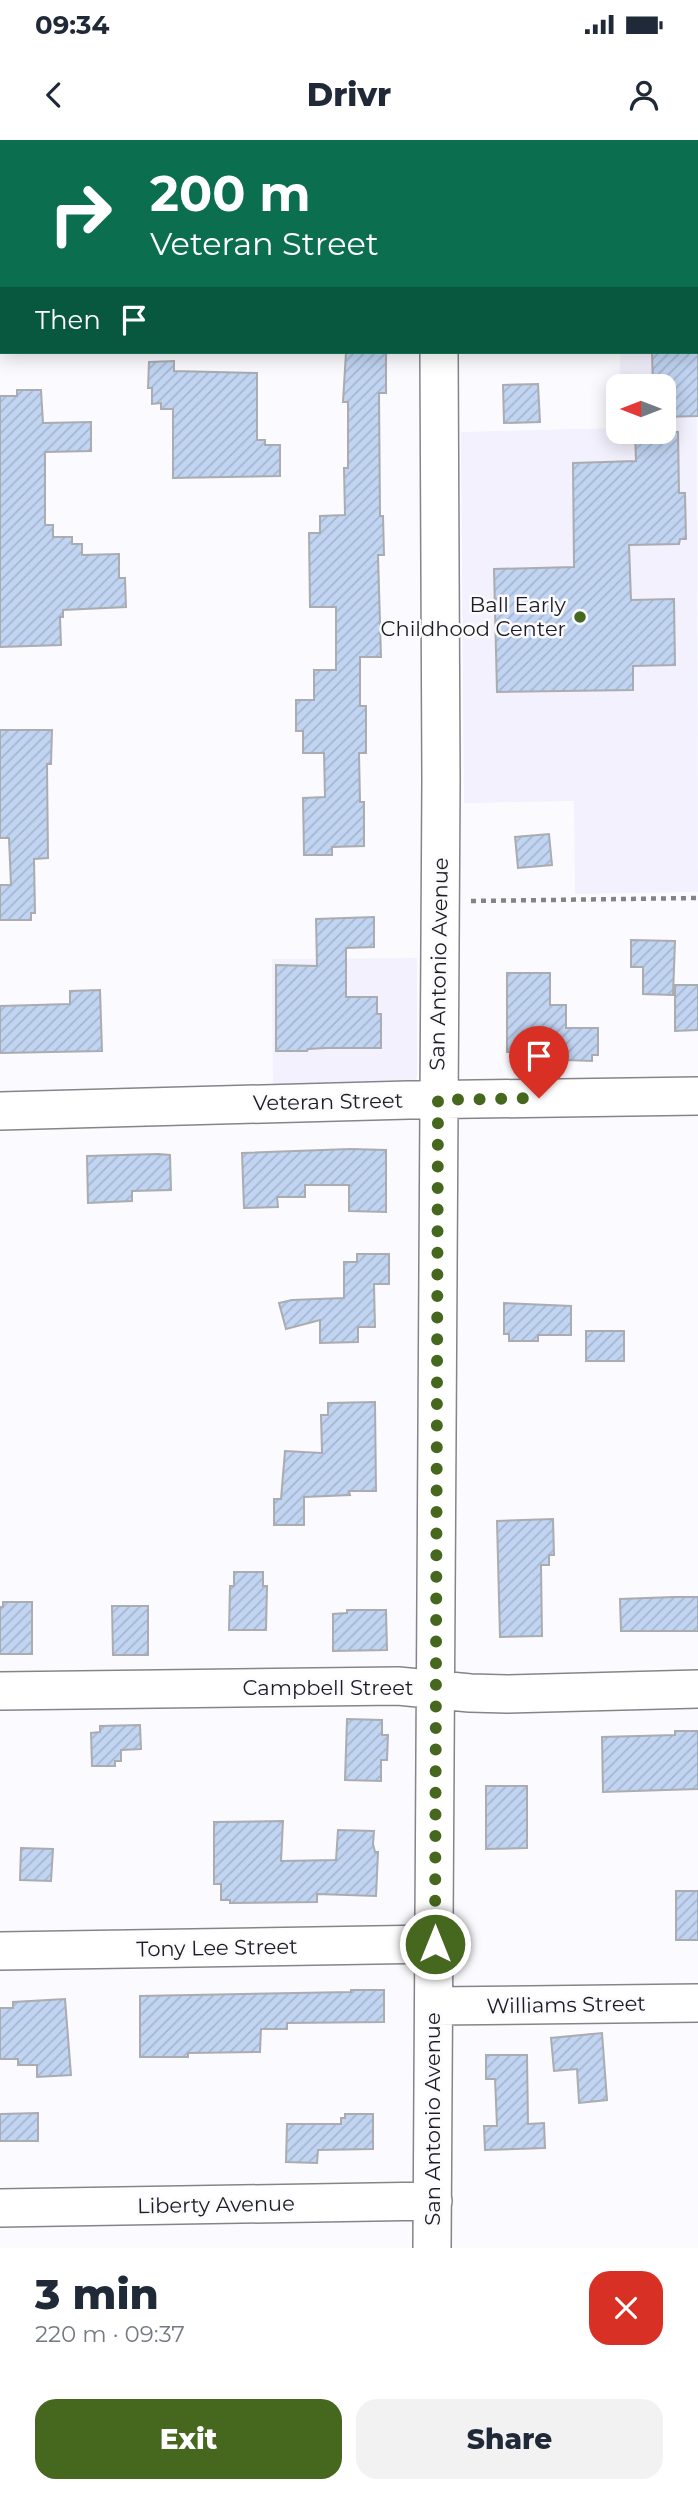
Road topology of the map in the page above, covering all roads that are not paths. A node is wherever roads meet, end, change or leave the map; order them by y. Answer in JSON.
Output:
{"nodes":[{"id":1,"x":439,"y":354,"type":"edge"},
{"id":2,"x":698,"y":1096,"type":"edge"},
{"id":3,"x":438,"y":1100,"type":"junction"},
{"id":4,"x":0,"y":1111,"type":"edge"},
{"id":5,"x":436,"y":1689,"type":"junction"},
{"id":6,"x":698,"y":1689,"type":"edge"},
{"id":7,"x":0,"y":1691,"type":"edge"},
{"id":8,"x":435,"y":1944,"type":"junction"},
{"id":9,"x":0,"y":1951,"type":"edge"},
{"id":10,"x":698,"y":2003,"type":"edge"},
{"id":11,"x":434,"y":2006,"type":"junction"},
{"id":12,"x":433,"y":2201,"type":"junction"},
{"id":13,"x":0,"y":2208,"type":"edge"},
{"id":14,"x":432,"y":2248,"type":"edge"}],
"edges":[{"from":1,"to":3,"type":"street","name":"San Antonio Avenue"},
{"from":2,"to":3,"type":"street","name":"Veteran Street"},
{"from":3,"to":4,"type":"street","name":"Veteran Street"},
{"from":3,"to":5,"type":"street","name":"San Antonio Avenue"},
{"from":5,"to":6,"type":"street","name":"Campbell Street"},
{"from":5,"to":7,"type":"street","name":"Campbell Street"},
{"from":5,"to":8,"type":"street","name":"San Antonio Avenue"},
{"from":8,"to":9,"type":"street","name":"Tony Lee Street"},
{"from":8,"to":11,"type":"street","name":"San Antonio Avenue"},
{"from":10,"to":11,"type":"street","name":"Williams Street"},
{"from":11,"to":12,"type":"street","name":"San Antonio Avenue"},
{"from":12,"to":13,"type":"street","name":"Liberty Avenue"},
{"from":12,"to":14,"type":"street","name":"San Antonio Avenue"}]}
